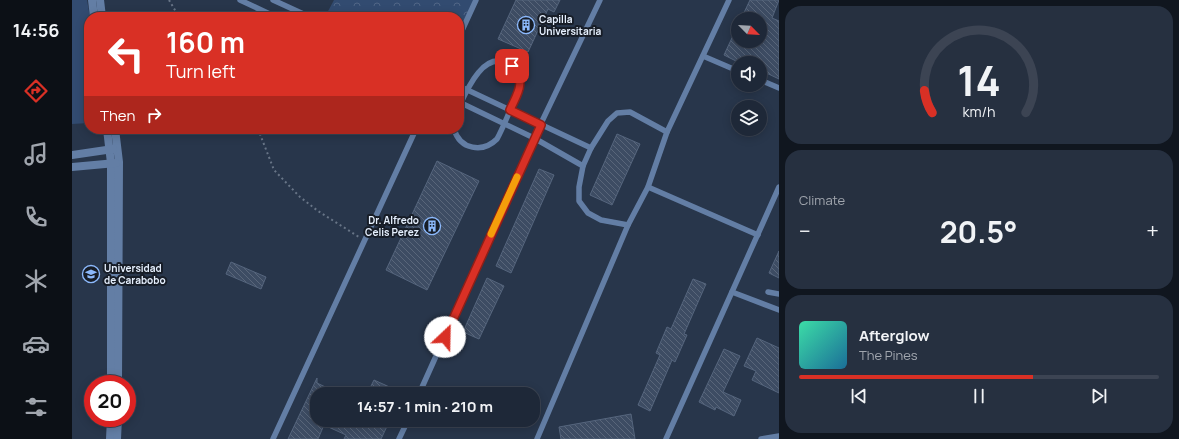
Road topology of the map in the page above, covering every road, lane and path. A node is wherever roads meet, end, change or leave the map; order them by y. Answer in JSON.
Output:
{"nodes":[{"id":1,"x":92,"y":0,"type":"edge"},
{"id":2,"x":100,"y":0,"type":"edge"},
{"id":3,"x":169,"y":0,"type":"edge"},
{"id":4,"x":240,"y":0,"type":"edge"},
{"id":5,"x":273,"y":0,"type":"edge"},
{"id":6,"x":476,"y":0,"type":"edge"},
{"id":7,"x":600,"y":0,"type":"edge"},
{"id":8,"x":729,"y":0,"type":"edge"},
{"id":9,"x":93,"y":12,"type":"edge"},
{"id":10,"x":101,"y":12,"type":"edge"},
{"id":11,"x":176,"y":12,"type":"edge"},
{"id":12,"x":265,"y":12,"type":"edge"},
{"id":13,"x":299,"y":12,"type":"edge"},
{"id":14,"x":464,"y":26,"type":"edge"},
{"id":15,"x":703,"y":56,"type":"junction"},
{"id":16,"x":731,"y":68,"type":"edge"},
{"id":17,"x":767,"y":83,"type":"edge"},
{"id":18,"x":464,"y":88,"type":"edge"},
{"id":19,"x":779,"y":88,"type":"edge"},
{"id":20,"x":467,"y":90,"type":"junction"},
{"id":21,"x":464,"y":96,"type":"edge"},
{"id":22,"x":464,"y":106,"type":"edge"},
{"id":23,"x":510,"y":110,"type":"junction"},
{"id":24,"x":505,"y":124,"type":"junction"},
{"id":25,"x":541,"y":125,"type":"junction"},
{"id":26,"x":666,"y":132,"type":"junction"},
{"id":27,"x":107,"y":134,"type":"edge"},
{"id":28,"x":116,"y":134,"type":"edge"},
{"id":29,"x":260,"y":134,"type":"edge"},
{"id":30,"x":414,"y":134,"type":"edge"},
{"id":31,"x":456,"y":134,"type":"edge"},
{"id":32,"x":534,"y":138,"type":"junction"},
{"id":33,"x":118,"y":148,"type":"junction"},
{"id":34,"x":591,"y":148,"type":"junction"},
{"id":35,"x":109,"y":150,"type":"junction"},
{"id":36,"x":72,"y":155,"type":"edge"},
{"id":37,"x":115,"y":163,"type":"junction"},
{"id":38,"x":583,"y":166,"type":"junction"},
{"id":39,"x":72,"y":167,"type":"edge"},
{"id":40,"x":648,"y":187,"type":"junction"},
{"id":41,"x":779,"y":187,"type":"edge"},
{"id":42,"x":628,"y":225,"type":"junction"},
{"id":43,"x":758,"y":235,"type":"junction"},
{"id":44,"x":365,"y":241,"type":"junction"},
{"id":45,"x":732,"y":292,"type":"junction"},
{"id":46,"x":768,"y":292,"type":"dead end"},
{"id":47,"x":779,"y":294,"type":"edge"},
{"id":48,"x":779,"y":310,"type":"edge"},
{"id":49,"x":111,"y":375,"type":"edge"},
{"id":50,"x":118,"y":375,"type":"edge"},
{"id":51,"x":422,"y":387,"type":"edge"},
{"id":52,"x":111,"y":427,"type":"edge"},
{"id":53,"x":118,"y":427,"type":"edge"},
{"id":54,"x":405,"y":427,"type":"edge"},
{"id":55,"x":779,"y":436,"type":"edge"},
{"id":56,"x":110,"y":439,"type":"edge"},
{"id":57,"x":118,"y":439,"type":"edge"},
{"id":58,"x":273,"y":439,"type":"edge"},
{"id":59,"x":399,"y":439,"type":"edge"},
{"id":60,"x":537,"y":439,"type":"edge"},
{"id":61,"x":666,"y":439,"type":"edge"},
{"id":62,"x":761,"y":439,"type":"edge"}],
"edges":[{"from":1,"to":9,"type":"street"},
{"from":2,"to":10,"type":"street"},
{"from":3,"to":11,"type":"path"},
{"from":4,"to":12,"type":"lane"},
{"from":5,"to":13,"type":"lane"},
{"from":6,"to":14,"type":"lane"},
{"from":7,"to":25,"type":"lane"},
{"from":8,"to":15,"type":"lane"},
{"from":15,"to":16,"type":"lane"},
{"from":15,"to":26,"type":"lane"},
{"from":17,"to":19,"type":"lane"},
{"from":18,"to":20,"type":"lane"},
{"from":20,"to":21,"type":"lane"},
{"from":20,"to":23,"type":"lane"},
{"from":20,"to":23,"type":"lane"},
{"from":22,"to":24,"type":"lane"},
{"from":23,"to":24,"type":"lane"},
{"from":23,"to":25,"type":"lane"},
{"from":24,"to":31,"type":"lane"},
{"from":24,"to":32,"type":"lane"},
{"from":25,"to":32,"type":"lane"},
{"from":25,"to":34,"type":"lane"},
{"from":26,"to":34,"type":"lane"},
{"from":26,"to":40,"type":"lane"},
{"from":27,"to":35,"type":"street"},
{"from":28,"to":33,"type":"street"},
{"from":29,"to":44,"type":"path"},
{"from":30,"to":44,"type":"lane"},
{"from":32,"to":38,"type":"lane"},
{"from":32,"to":51,"type":"lane"},
{"from":33,"to":35,"type":"street"},
{"from":33,"to":37,"type":"street"},
{"from":34,"to":38,"type":"lane"},
{"from":35,"to":36,"type":"street"},
{"from":35,"to":37,"type":"street"},
{"from":37,"to":39,"type":"street"},
{"from":37,"to":49,"type":"street"},
{"from":37,"to":50,"type":"street"},
{"from":38,"to":42,"type":"lane"},
{"from":40,"to":42,"type":"lane"},
{"from":40,"to":43,"type":"lane"},
{"from":41,"to":43,"type":"lane"},
{"from":42,"to":60,"type":"lane"},
{"from":43,"to":45,"type":"lane"},
{"from":44,"to":58,"type":"lane"},
{"from":45,"to":48,"type":"lane"},
{"from":45,"to":61,"type":"lane"},
{"from":46,"to":47,"type":"lane"},
{"from":52,"to":56,"type":"street"},
{"from":53,"to":57,"type":"street"},
{"from":54,"to":59,"type":"lane"},
{"from":55,"to":62,"type":"lane"}]}
